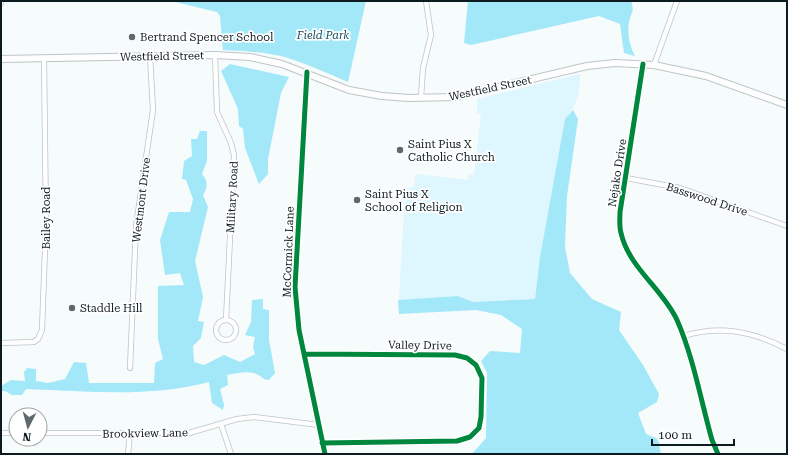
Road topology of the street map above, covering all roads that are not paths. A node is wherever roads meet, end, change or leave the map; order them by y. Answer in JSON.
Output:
{"nodes":[{"id":1,"x":426,"y":1,"type":"edge"},
{"id":2,"x":677,"y":1,"type":"edge"},
{"id":3,"x":215,"y":55,"type":"junction"},
{"id":4,"x":150,"y":56,"type":"junction"},
{"id":5,"x":44,"y":58,"type":"junction"},
{"id":6,"x":1,"y":59,"type":"edge"},
{"id":7,"x":643,"y":64,"type":"junction"},
{"id":8,"x":654,"y":65,"type":"junction"},
{"id":9,"x":307,"y":72,"type":"junction"},
{"id":10,"x":421,"y":97,"type":"junction"},
{"id":11,"x":787,"y":104,"type":"edge"},
{"id":12,"x":626,"y":178,"type":"junction"},
{"id":13,"x":787,"y":226,"type":"edge"},
{"id":14,"x":226,"y":320,"type":"junction"},
{"id":15,"x":683,"y":336,"type":"junction"},
{"id":16,"x":1,"y":343,"type":"edge"},
{"id":17,"x":787,"y":349,"type":"edge"},
{"id":18,"x":304,"y":354,"type":"junction"},
{"id":19,"x":130,"y":368,"type":"dead end"},
{"id":20,"x":221,"y":424,"type":"junction"},
{"id":21,"x":319,"y":425,"type":"junction"},
{"id":22,"x":48,"y":433,"type":"edge"},
{"id":23,"x":130,"y":433,"type":"junction"},
{"id":24,"x":322,"y":443,"type":"junction"},
{"id":25,"x":128,"y":454,"type":"edge"},
{"id":26,"x":231,"y":454,"type":"edge"},
{"id":27,"x":325,"y":454,"type":"edge"},
{"id":28,"x":718,"y":454,"type":"edge"}],
"edges":[{"from":1,"to":10,"type":"street"},
{"from":2,"to":8,"type":"street"},
{"from":3,"to":4,"type":"main road","name":"Westfield Street"},
{"from":3,"to":9,"type":"main road","name":"Westfield Street"},
{"from":3,"to":14,"type":"street","name":"Military Road"},
{"from":4,"to":5,"type":"main road","name":"Westfield Street"},
{"from":4,"to":19,"type":"street","name":"Westmont Drive"},
{"from":5,"to":6,"type":"main road","name":"Westfield Street"},
{"from":5,"to":16,"type":"street","name":"Bailey Road"},
{"from":7,"to":8,"type":"main road","name":"Westfield Street"},
{"from":7,"to":10,"type":"main road","name":"Westfield Street"},
{"from":7,"to":12,"type":"street","name":"Nejako Drive"},
{"from":8,"to":11,"type":"main road","name":"Westfield Street"},
{"from":9,"to":10,"type":"main road","name":"Westfield Street"},
{"from":9,"to":18,"type":"street","name":"McCormick Lane"},
{"from":12,"to":13,"type":"street","name":"Basswood Drive"},
{"from":12,"to":15,"type":"street","name":"Nejako Drive"},
{"from":14,"to":14,"type":"street","name":"Military Road"},
{"from":15,"to":17,"type":"street"},
{"from":15,"to":28,"type":"street","name":"Nejako Drive"},
{"from":18,"to":21,"type":"street","name":"McCormick Lane"},
{"from":18,"to":24,"type":"street","name":"Valley Drive"},
{"from":20,"to":21,"type":"street","name":"Brookview Lane"},
{"from":20,"to":23,"type":"street","name":"Brookview Lane"},
{"from":20,"to":26,"type":"street"},
{"from":21,"to":24,"type":"street","name":"McCormick Lane"},
{"from":22,"to":23,"type":"street","name":"Brookview Lane"},
{"from":23,"to":25,"type":"street"},
{"from":24,"to":27,"type":"street","name":"McCormick Lane"}]}
